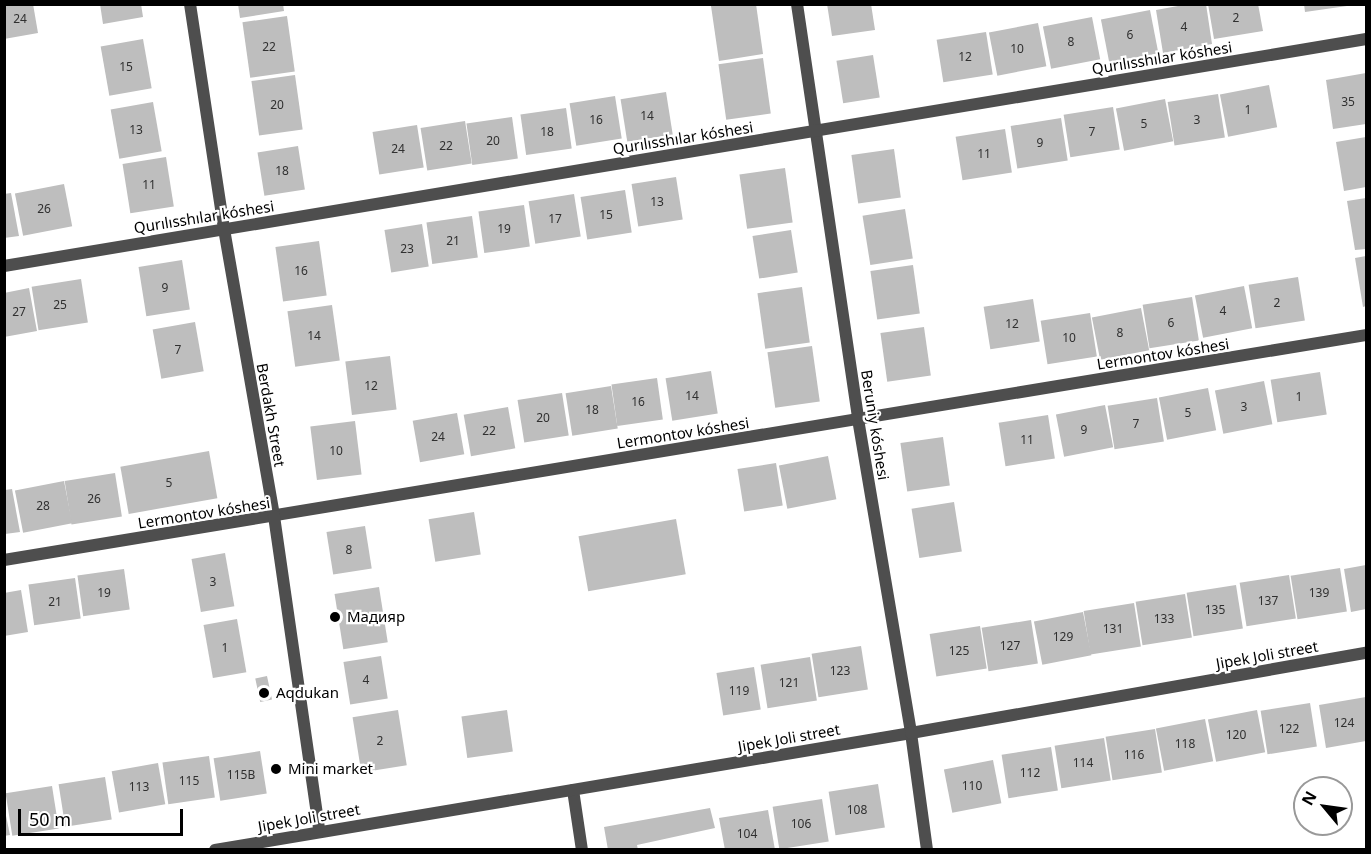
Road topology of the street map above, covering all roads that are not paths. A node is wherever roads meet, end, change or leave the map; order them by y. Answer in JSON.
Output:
{"nodes":[{"id":1,"x":190,"y":4,"type":"edge"},
{"id":2,"x":797,"y":4,"type":"edge"},
{"id":3,"x":1366,"y":39,"type":"edge"},
{"id":4,"x":816,"y":131,"type":"junction"},
{"id":5,"x":224,"y":229,"type":"junction"},
{"id":6,"x":4,"y":266,"type":"edge"},
{"id":7,"x":1366,"y":335,"type":"edge"},
{"id":8,"x":858,"y":419,"type":"junction"},
{"id":9,"x":274,"y":516,"type":"junction"},
{"id":10,"x":4,"y":560,"type":"edge"},
{"id":11,"x":1366,"y":653,"type":"edge"},
{"id":12,"x":911,"y":733,"type":"junction"},
{"id":13,"x":573,"y":790,"type":"junction"},
{"id":14,"x":319,"y":831,"type":"junction"},
{"id":15,"x":215,"y":849,"type":"edge"},
{"id":16,"x":582,"y":849,"type":"edge"},
{"id":17,"x":927,"y":849,"type":"edge"}],
"edges":[{"from":1,"to":5,"type":"street","name":"Berdakh Street"},
{"from":2,"to":4,"type":"street","name":"Beruniy kóshesi"},
{"from":3,"to":4,"type":"street","name":"Qurılısshılar kóshesi"},
{"from":4,"to":5,"type":"street","name":"Qurılısshılar kóshesi"},
{"from":4,"to":8,"type":"street","name":"Beruniy kóshesi"},
{"from":5,"to":6,"type":"street","name":"Qurılısshılar kóshesi"},
{"from":5,"to":9,"type":"street","name":"Berdakh Street"},
{"from":7,"to":8,"type":"street","name":"Lermontov kóshesi"},
{"from":8,"to":9,"type":"street","name":"Lermontov kóshesi"},
{"from":8,"to":12,"type":"street","name":"Beruniy kóshesi"},
{"from":9,"to":10,"type":"street","name":"Lermontov kóshesi"},
{"from":9,"to":14,"type":"street","name":"Berdakh Street"},
{"from":11,"to":12,"type":"street","name":"Jipek Joli street"},
{"from":12,"to":13,"type":"street","name":"Jipek Joli street"},
{"from":12,"to":17,"type":"street","name":"Beruniy kóshesi"},
{"from":13,"to":14,"type":"street","name":"Jipek Joli street"},
{"from":13,"to":16,"type":"street"},
{"from":14,"to":15,"type":"street","name":"Jipek Joli street"}]}
